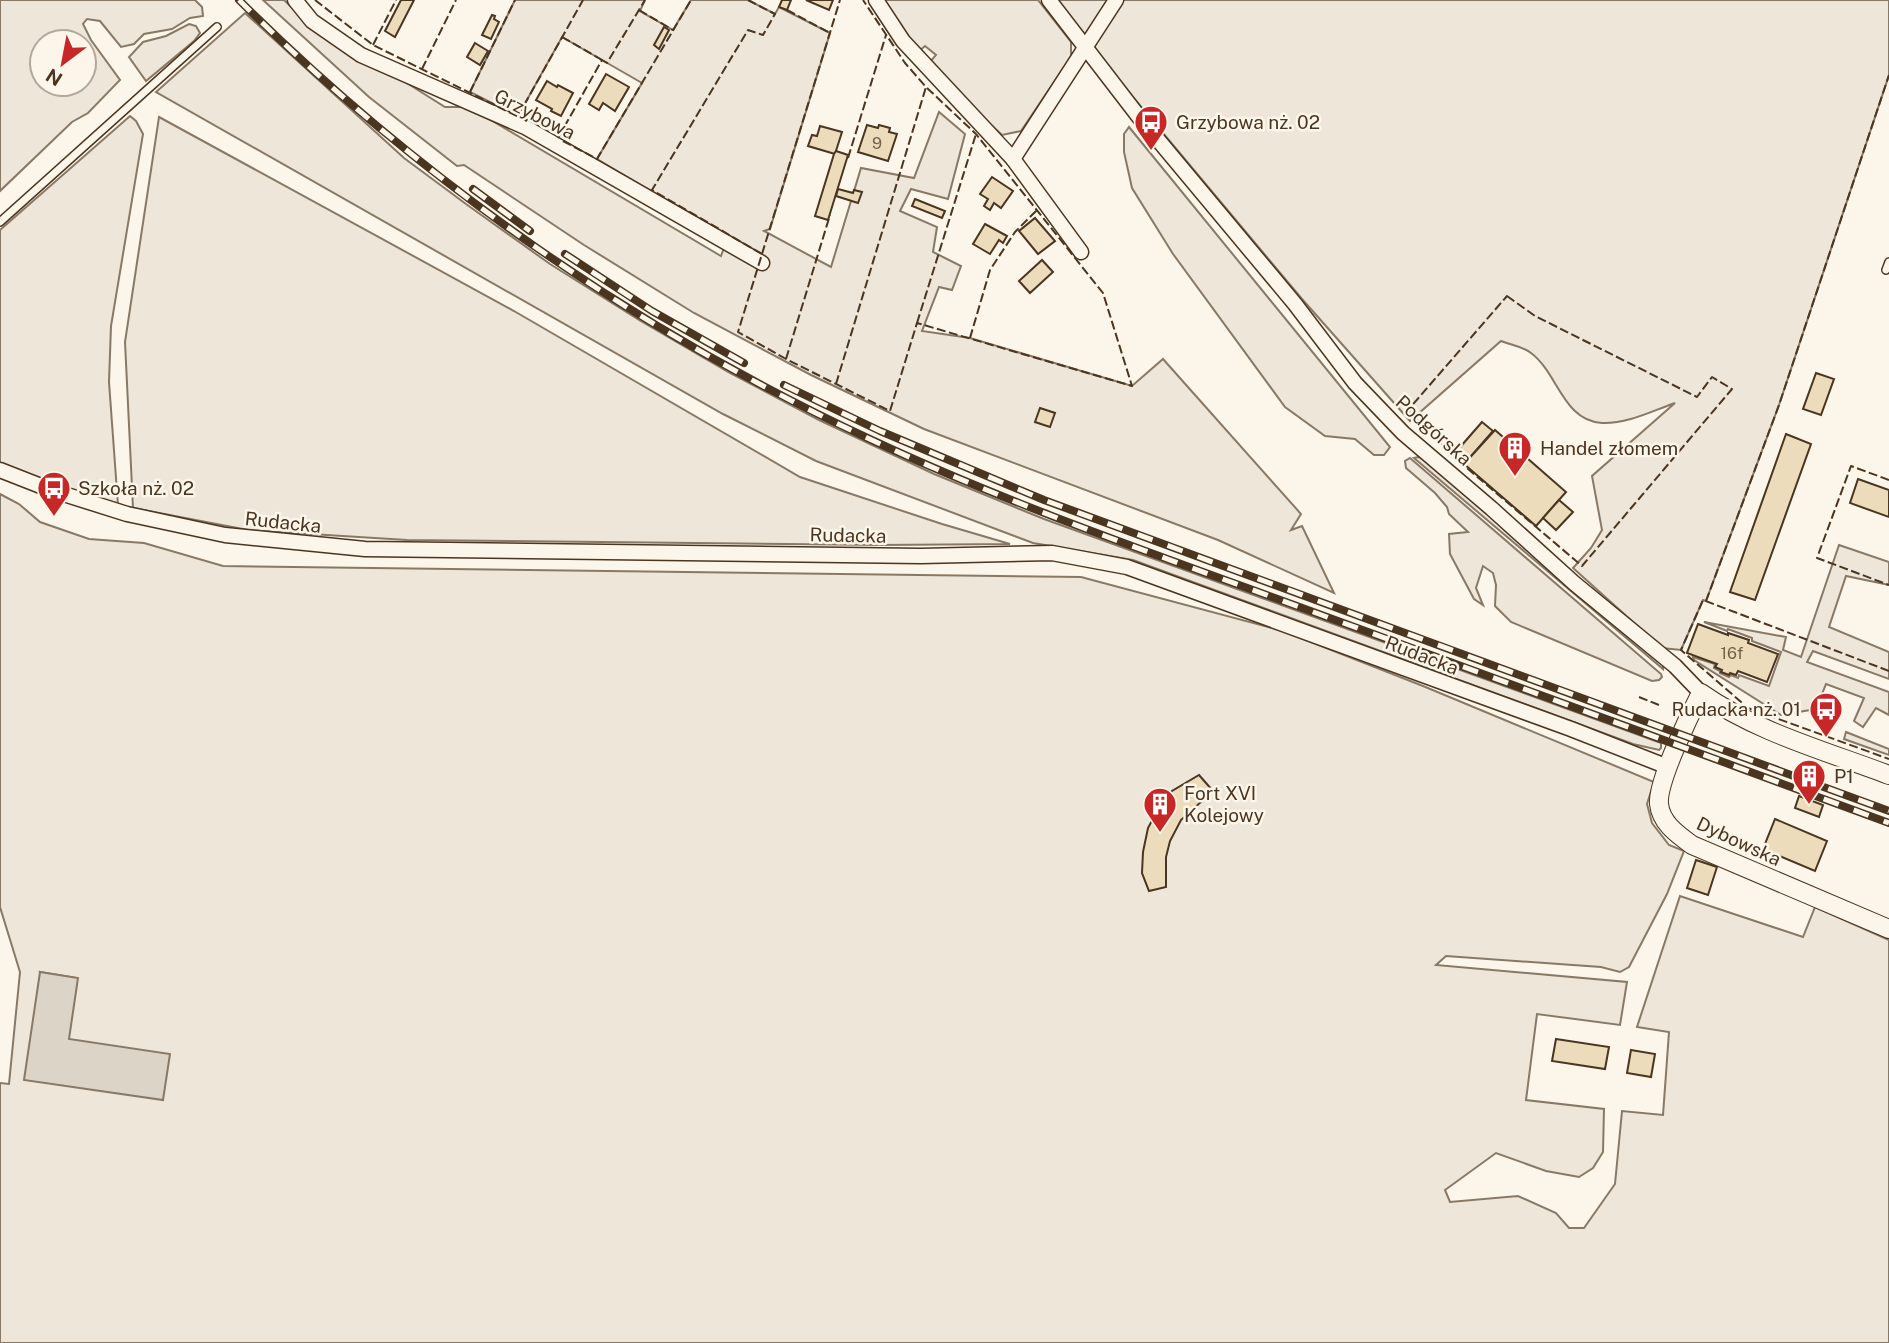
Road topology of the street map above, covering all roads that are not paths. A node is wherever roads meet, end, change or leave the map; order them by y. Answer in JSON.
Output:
{"nodes":[{"id":1,"x":295,"y":0,"type":"edge"},
{"id":2,"x":876,"y":0,"type":"edge"},
{"id":3,"x":1049,"y":0,"type":"edge"},
{"id":4,"x":1116,"y":0,"type":"edge"},
{"id":5,"x":217,"y":27,"type":"dead end"},
{"id":6,"x":1086,"y":48,"type":"junction"},
{"id":7,"x":1013,"y":159,"type":"junction"},
{"id":8,"x":0,"y":222,"type":"edge"},
{"id":9,"x":1081,"y":252,"type":"dead end"},
{"id":10,"x":761,"y":263,"type":"dead end"},
{"id":11,"x":0,"y":470,"type":"edge"},
{"id":12,"x":1701,"y":693,"type":"junction"},
{"id":13,"x":1668,"y":768,"type":"junction"},
{"id":14,"x":1889,"y":775,"type":"edge"},
{"id":15,"x":1889,"y":929,"type":"edge"}],
"edges":[{"from":1,"to":10,"type":"street","name":"Grzybowa"},
{"from":2,"to":7,"type":"street"},
{"from":3,"to":6,"type":"street","name":"Podgórska"},
{"from":4,"to":6,"type":"street"},
{"from":5,"to":8,"type":"lane"},
{"from":6,"to":7,"type":"street"},
{"from":6,"to":12,"type":"street","name":"Podgórska"},
{"from":7,"to":9,"type":"street"},
{"from":11,"to":13,"type":"street","name":"Rudacka"},
{"from":12,"to":13,"type":"street","name":"Dybowska"},
{"from":12,"to":14,"type":"street","name":"Podgórska"},
{"from":13,"to":15,"type":"street","name":"Dybowska"}]}
